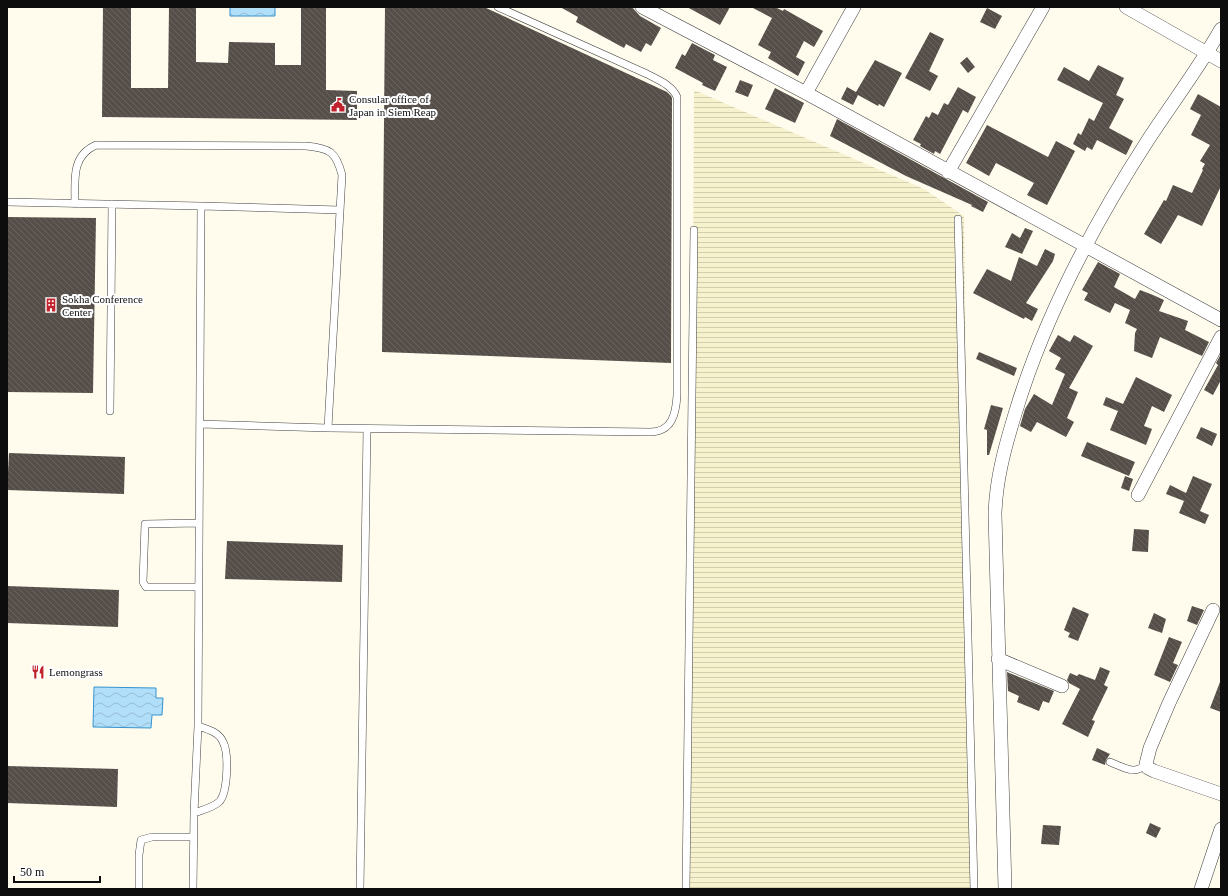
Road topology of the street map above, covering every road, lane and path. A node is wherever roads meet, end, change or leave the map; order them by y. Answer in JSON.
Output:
{"nodes":[{"id":1,"x":498,"y":7,"type":"edge"},
{"id":2,"x":642,"y":7,"type":"edge"},
{"id":3,"x":854,"y":7,"type":"edge"},
{"id":4,"x":1043,"y":7,"type":"edge"},
{"id":5,"x":1126,"y":7,"type":"edge"},
{"id":6,"x":662,"y":12,"type":"edge"},
{"id":7,"x":1221,"y":29,"type":"edge"},
{"id":8,"x":1207,"y":54,"type":"junction"},
{"id":9,"x":1221,"y":61,"type":"edge"},
{"id":10,"x":806,"y":93,"type":"junction"},
{"id":11,"x":948,"y":172,"type":"junction"},
{"id":12,"x":7,"y":202,"type":"edge"},
{"id":13,"x":75,"y":204,"type":"junction"},
{"id":14,"x":112,"y":204,"type":"junction"},
{"id":15,"x":201,"y":206,"type":"junction"},
{"id":16,"x":340,"y":210,"type":"junction"},
{"id":17,"x":958,"y":219,"type":"dead end"},
{"id":18,"x":694,"y":230,"type":"dead end"},
{"id":19,"x":1085,"y":247,"type":"junction"},
{"id":20,"x":1221,"y":320,"type":"edge"},
{"id":21,"x":1221,"y":337,"type":"edge"},
{"id":22,"x":110,"y":411,"type":"dead end"},
{"id":23,"x":200,"y":424,"type":"junction"},
{"id":24,"x":328,"y":428,"type":"junction"},
{"id":25,"x":367,"y":428,"type":"junction"},
{"id":26,"x":1138,"y":495,"type":"dead end"},
{"id":27,"x":198,"y":523,"type":"junction"},
{"id":28,"x":198,"y":587,"type":"junction"},
{"id":29,"x":1214,"y":610,"type":"dead end"},
{"id":30,"x":998,"y":659,"type":"junction"},
{"id":31,"x":1062,"y":686,"type":"dead end"},
{"id":32,"x":198,"y":726,"type":"junction"},
{"id":33,"x":1110,"y":762,"type":"dead end"},
{"id":34,"x":1146,"y":764,"type":"junction"},
{"id":35,"x":1221,"y":794,"type":"edge"},
{"id":36,"x":194,"y":813,"type":"junction"},
{"id":37,"x":1221,"y":829,"type":"edge"},
{"id":38,"x":193,"y":838,"type":"junction"},
{"id":39,"x":139,"y":889,"type":"edge"},
{"id":40,"x":193,"y":889,"type":"edge"},
{"id":41,"x":360,"y":889,"type":"edge"},
{"id":42,"x":686,"y":889,"type":"edge"},
{"id":43,"x":974,"y":889,"type":"edge"},
{"id":44,"x":1005,"y":889,"type":"edge"},
{"id":45,"x":1201,"y":889,"type":"edge"}],
"edges":[{"from":1,"to":25,"type":"lane"},
{"from":2,"to":6,"type":"street"},
{"from":3,"to":10,"type":"street"},
{"from":4,"to":11,"type":"street"},
{"from":5,"to":8,"type":"street"},
{"from":6,"to":10,"type":"street"},
{"from":7,"to":8,"type":"street"},
{"from":8,"to":9,"type":"street"},
{"from":8,"to":19,"type":"street"},
{"from":10,"to":11,"type":"street"},
{"from":11,"to":19,"type":"street"},
{"from":12,"to":13,"type":"lane"},
{"from":13,"to":14,"type":"lane"},
{"from":13,"to":16,"type":"lane"},
{"from":14,"to":15,"type":"lane"},
{"from":14,"to":22,"type":"lane"},
{"from":15,"to":16,"type":"lane"},
{"from":15,"to":23,"type":"lane"},
{"from":16,"to":24,"type":"lane"},
{"from":17,"to":43,"type":"lane"},
{"from":18,"to":42,"type":"lane"},
{"from":19,"to":20,"type":"street"},
{"from":19,"to":30,"type":"street"},
{"from":21,"to":26,"type":"street"},
{"from":23,"to":24,"type":"lane"},
{"from":23,"to":27,"type":"lane"},
{"from":24,"to":25,"type":"lane"},
{"from":25,"to":41,"type":"lane"},
{"from":27,"to":28,"type":"lane"},
{"from":27,"to":28,"type":"lane"},
{"from":28,"to":32,"type":"lane"},
{"from":29,"to":34,"type":"street"},
{"from":30,"to":31,"type":"street"},
{"from":30,"to":44,"type":"street"},
{"from":32,"to":36,"type":"lane"},
{"from":32,"to":36,"type":"lane"},
{"from":33,"to":34,"type":"lane"},
{"from":34,"to":35,"type":"street"},
{"from":36,"to":38,"type":"lane"},
{"from":37,"to":45,"type":"street"},
{"from":38,"to":39,"type":"lane"},
{"from":38,"to":40,"type":"lane"}]}
